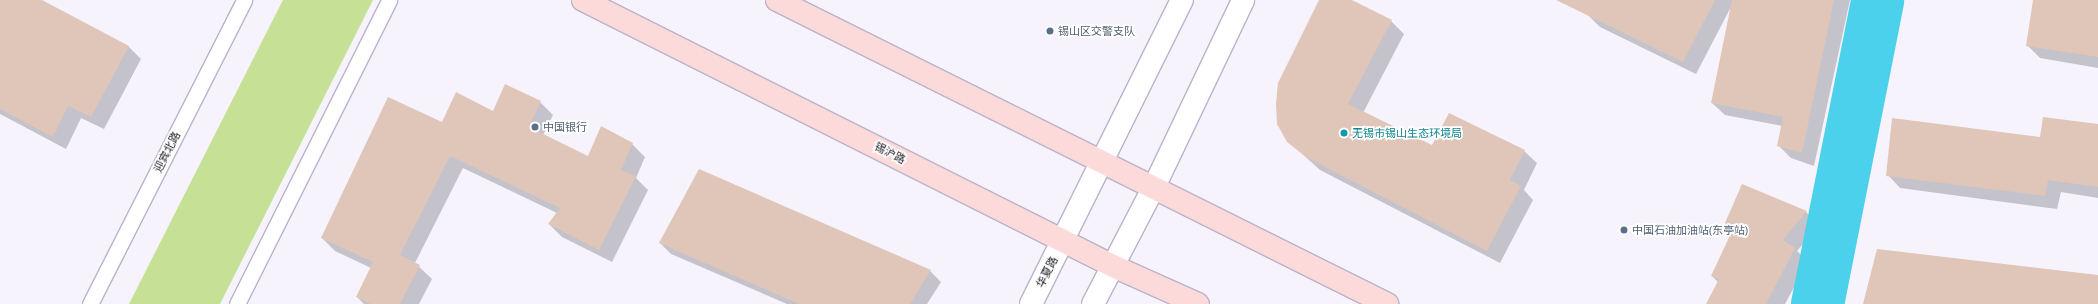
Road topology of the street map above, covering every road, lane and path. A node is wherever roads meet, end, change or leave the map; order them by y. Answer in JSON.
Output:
{"nodes":[{"id":1,"x":244,"y":0,"type":"edge"},
{"id":2,"x":388,"y":0,"type":"edge"},
{"id":3,"x":583,"y":0,"type":"edge"},
{"id":4,"x":777,"y":0,"type":"edge"},
{"id":5,"x":1182,"y":0,"type":"edge"},
{"id":6,"x":1243,"y":0,"type":"edge"},
{"id":7,"x":1104,"y":162,"type":"junction"},
{"id":8,"x":1154,"y":187,"type":"junction"},
{"id":9,"x":1063,"y":240,"type":"junction"},
{"id":10,"x":1113,"y":266,"type":"junction"},
{"id":11,"x":90,"y":304,"type":"edge"},
{"id":12,"x":237,"y":304,"type":"edge"},
{"id":13,"x":1031,"y":304,"type":"edge"},
{"id":14,"x":1093,"y":304,"type":"edge"},
{"id":15,"x":1198,"y":304,"type":"edge"},
{"id":16,"x":1387,"y":304,"type":"edge"}],
"edges":[{"from":1,"to":11,"type":"lane","name":"迎宾北路"},
{"from":2,"to":12,"type":"lane"},
{"from":3,"to":9,"type":"main road","name":"锡沪路"},
{"from":4,"to":7,"type":"main road"},
{"from":5,"to":7,"type":"street","name":"华夏路"},
{"from":6,"to":8,"type":"street"},
{"from":7,"to":8,"type":"main road"},
{"from":7,"to":9,"type":"street","name":"华夏路"},
{"from":8,"to":10,"type":"street"},
{"from":8,"to":16,"type":"main road"},
{"from":9,"to":10,"type":"main road","name":"锡沪路"},
{"from":9,"to":13,"type":"street","name":"华夏路"},
{"from":10,"to":14,"type":"street"},
{"from":10,"to":15,"type":"main road","name":"锡沪路"}]}
